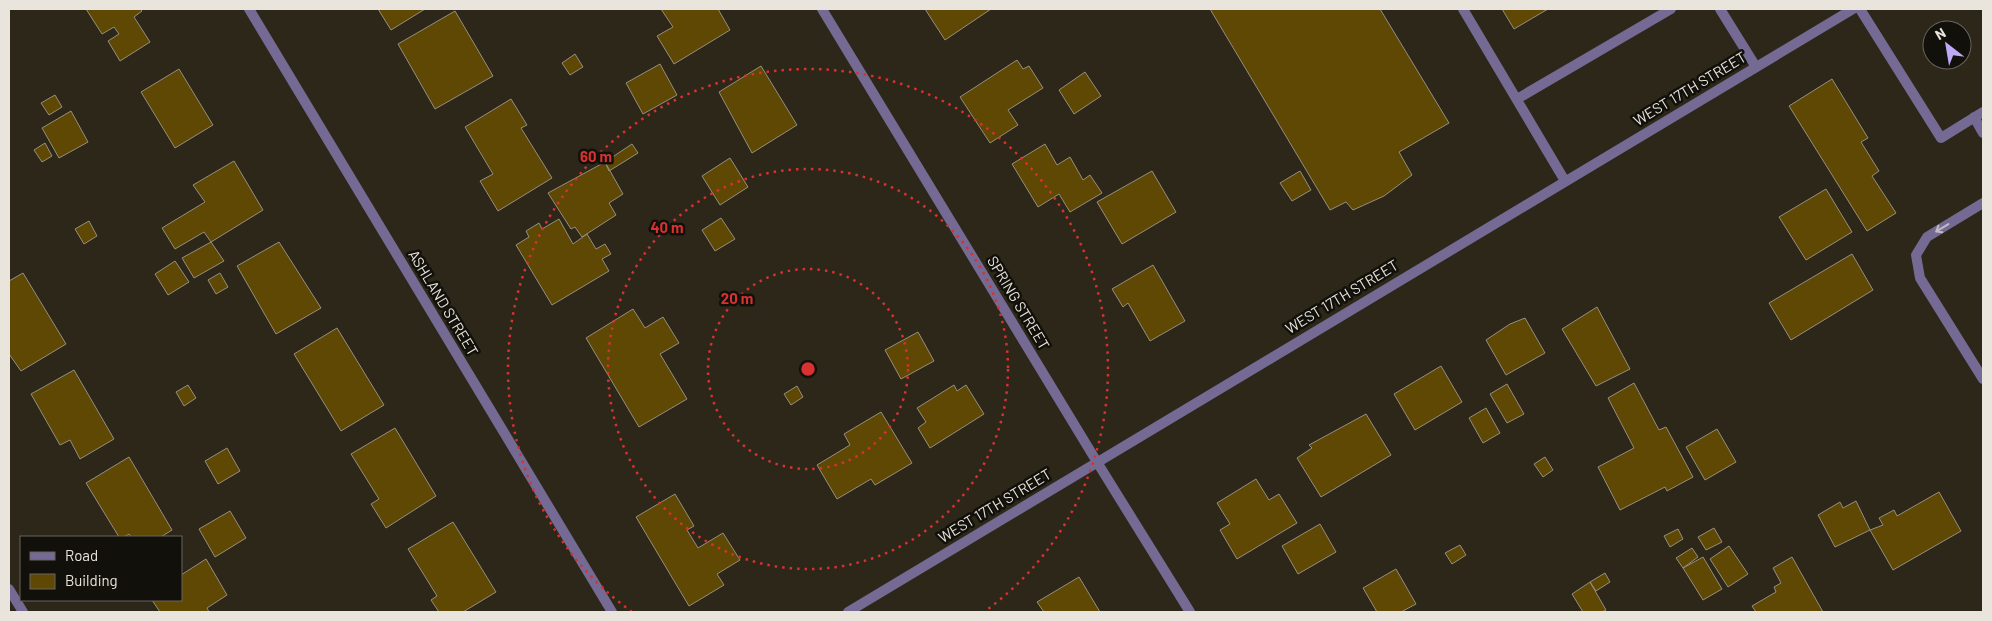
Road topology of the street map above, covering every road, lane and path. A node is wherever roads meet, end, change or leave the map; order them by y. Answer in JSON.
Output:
{"nodes":[{"id":1,"x":249,"y":9,"type":"edge"},
{"id":2,"x":822,"y":9,"type":"edge"},
{"id":3,"x":1463,"y":9,"type":"edge"},
{"id":4,"x":1671,"y":9,"type":"edge"},
{"id":5,"x":1720,"y":9,"type":"edge"},
{"id":6,"x":1852,"y":9,"type":"edge"},
{"id":7,"x":1860,"y":9,"type":"edge"},
{"id":8,"x":1756,"y":66,"type":"junction"},
{"id":9,"x":1517,"y":99,"type":"junction"},
{"id":10,"x":1979,"y":115,"type":"edge"},
{"id":11,"x":1983,"y":133,"type":"edge"},
{"id":12,"x":1565,"y":181,"type":"junction"},
{"id":13,"x":1983,"y":203,"type":"edge"},
{"id":14,"x":1983,"y":379,"type":"edge"},
{"id":15,"x":1097,"y":462,"type":"junction"},
{"id":16,"x":9,"y":589,"type":"edge"},
{"id":17,"x":23,"y":612,"type":"edge"},
{"id":18,"x":612,"y":612,"type":"edge"},
{"id":19,"x":848,"y":612,"type":"edge"},
{"id":20,"x":1190,"y":612,"type":"edge"}],
"edges":[{"from":1,"to":18,"type":"street","name":"ASHLAND STREET"},
{"from":2,"to":15,"type":"street","name":"SPRING STREET"},
{"from":3,"to":9,"type":"street"},
{"from":4,"to":9,"type":"street"},
{"from":5,"to":8,"type":"street"},
{"from":6,"to":8,"type":"street","name":"WEST 17TH STREET"},
{"from":7,"to":10,"type":"street"},
{"from":8,"to":12,"type":"street","name":"WEST 17TH STREET"},
{"from":9,"to":12,"type":"street"},
{"from":10,"to":11,"type":"street"},
{"from":12,"to":15,"type":"street","name":"WEST 17TH STREET"},
{"from":13,"to":14,"type":"street","one_way":true},
{"from":15,"to":19,"type":"street","name":"WEST 17TH STREET"},
{"from":15,"to":20,"type":"street","name":"SPRING STREET"},
{"from":16,"to":17,"type":"street"}]}
